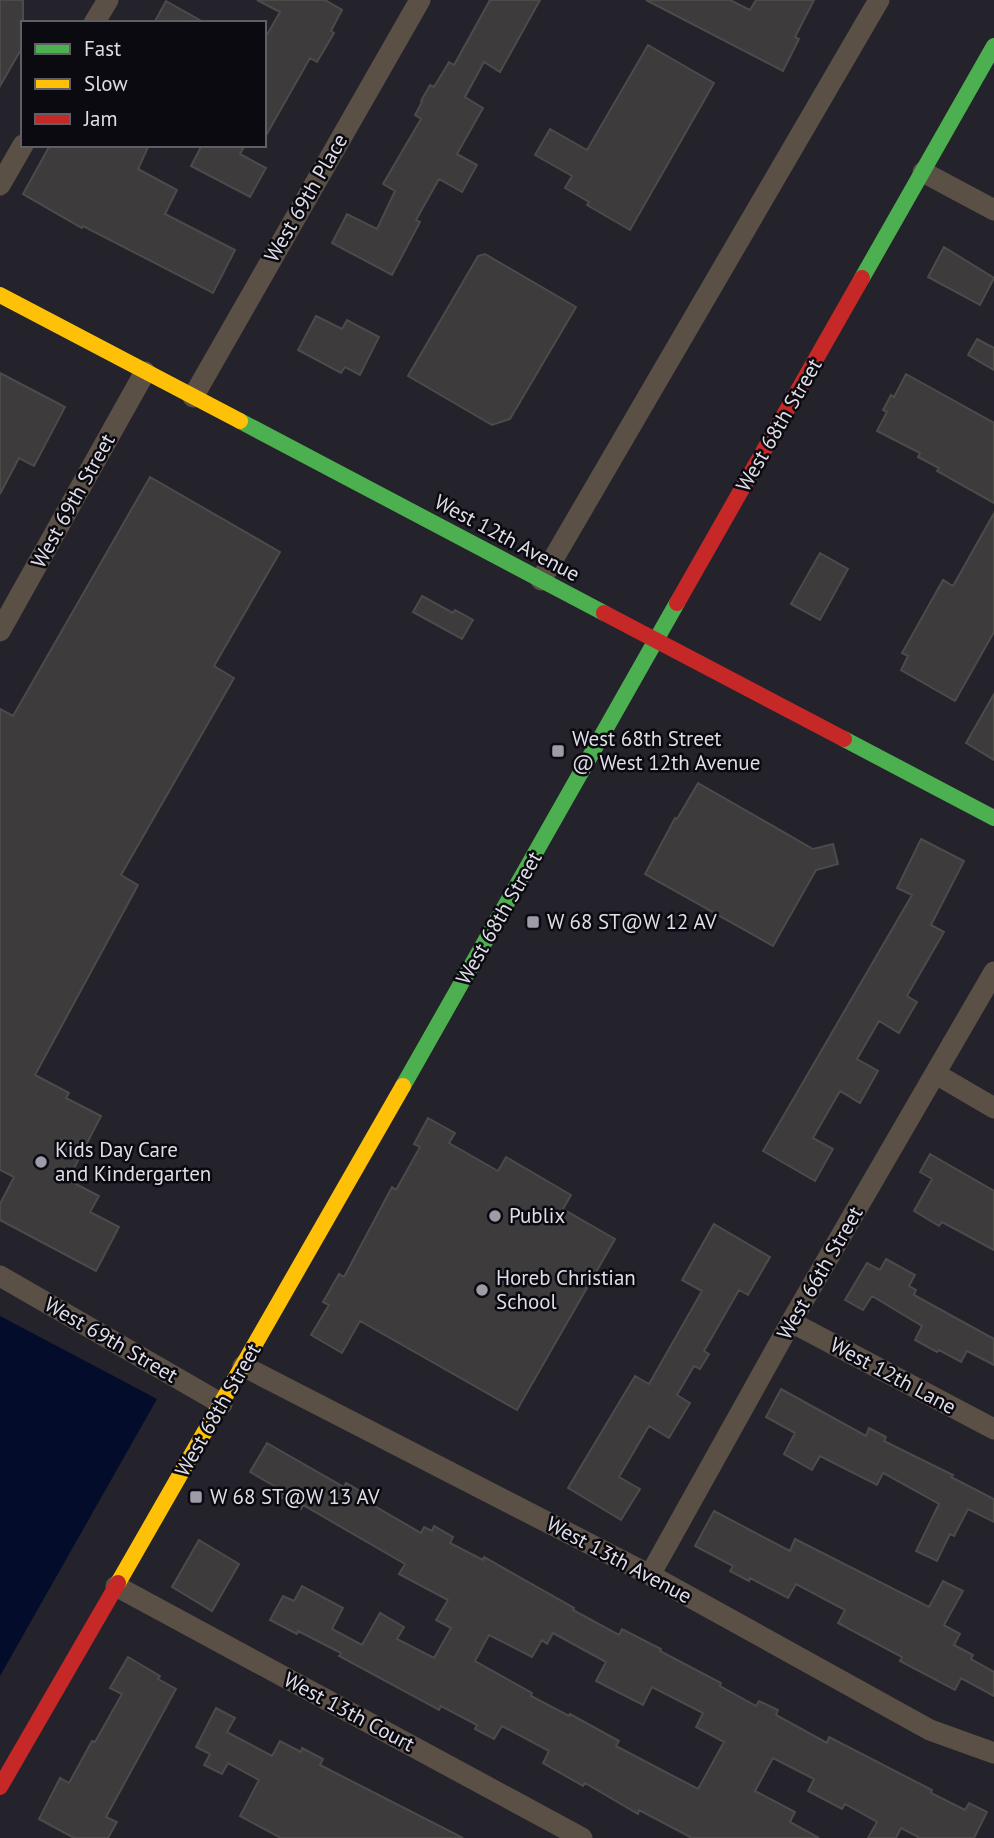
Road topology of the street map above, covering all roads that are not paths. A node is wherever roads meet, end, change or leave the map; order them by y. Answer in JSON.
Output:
{"nodes":[{"id":1,"x":108,"y":0,"type":"edge"},
{"id":2,"x":420,"y":0,"type":"edge"},
{"id":3,"x":879,"y":0,"type":"edge"},
{"id":4,"x":95,"y":21,"type":"edge"},
{"id":5,"x":994,"y":46,"type":"edge"},
{"id":6,"x":22,"y":147,"type":"edge"},
{"id":7,"x":923,"y":172,"type":"junction"},
{"id":8,"x":0,"y":184,"type":"edge"},
{"id":9,"x":994,"y":210,"type":"edge"},
{"id":10,"x":0,"y":295,"type":"edge"},
{"id":11,"x":145,"y":372,"type":"junction"},
{"id":12,"x":193,"y":397,"type":"junction"},
{"id":13,"x":541,"y":580,"type":"junction"},
{"id":14,"x":9,"y":594,"type":"edge"},
{"id":15,"x":0,"y":631,"type":"edge"},
{"id":16,"x":657,"y":641,"type":"junction"},
{"id":17,"x":994,"y":818,"type":"edge"},
{"id":18,"x":994,"y":972,"type":"edge"},
{"id":19,"x":936,"y":1074,"type":"junction"},
{"id":20,"x":994,"y":1108,"type":"edge"},
{"id":21,"x":0,"y":1276,"type":"edge"},
{"id":22,"x":791,"y":1322,"type":"junction"},
{"id":23,"x":243,"y":1366,"type":"junction"},
{"id":24,"x":222,"y":1404,"type":"junction"},
{"id":25,"x":994,"y":1429,"type":"edge"},
{"id":26,"x":650,"y":1575,"type":"junction"},
{"id":27,"x":116,"y":1587,"type":"junction"},
{"id":28,"x":994,"y":1753,"type":"edge"},
{"id":29,"x":0,"y":1787,"type":"edge"},
{"id":30,"x":582,"y":1838,"type":"edge"}],
"edges":[{"from":1,"to":4,"type":"street"},
{"from":2,"to":12,"type":"street","name":"West 69th Place"},
{"from":3,"to":13,"type":"street"},
{"from":5,"to":7,"type":"main road","name":"West 68th Street"},
{"from":6,"to":8,"type":"street"},
{"from":7,"to":9,"type":"street"},
{"from":7,"to":16,"type":"main road","name":"West 68th Street"},
{"from":10,"to":11,"type":"main road","name":"West 12th Avenue"},
{"from":11,"to":12,"type":"main road","name":"West 12th Avenue"},
{"from":11,"to":14,"type":"street","name":"West 69th Street"},
{"from":12,"to":13,"type":"main road","name":"West 12th Avenue"},
{"from":13,"to":16,"type":"main road","name":"West 12th Avenue"},
{"from":14,"to":15,"type":"street","name":"West 69th Street"},
{"from":16,"to":17,"type":"main road","name":"West 12th Avenue"},
{"from":16,"to":23,"type":"main road","name":"West 68th Street"},
{"from":18,"to":19,"type":"street","name":"West 66th Street"},
{"from":19,"to":20,"type":"street"},
{"from":19,"to":22,"type":"street","name":"West 66th Street"},
{"from":21,"to":24,"type":"street","name":"West 69th Street"},
{"from":22,"to":25,"type":"street","name":"West 12th Lane"},
{"from":22,"to":26,"type":"street","name":"West 66th Street"},
{"from":23,"to":24,"type":"main road","name":"West 68th Street"},
{"from":23,"to":26,"type":"street","name":"West 13th Avenue"},
{"from":24,"to":27,"type":"main road","name":"West 68th Street"},
{"from":26,"to":28,"type":"street","name":"West 13th Avenue"},
{"from":27,"to":29,"type":"main road","name":"West 68th Street"},
{"from":27,"to":30,"type":"street","name":"West 13th Court"}]}
